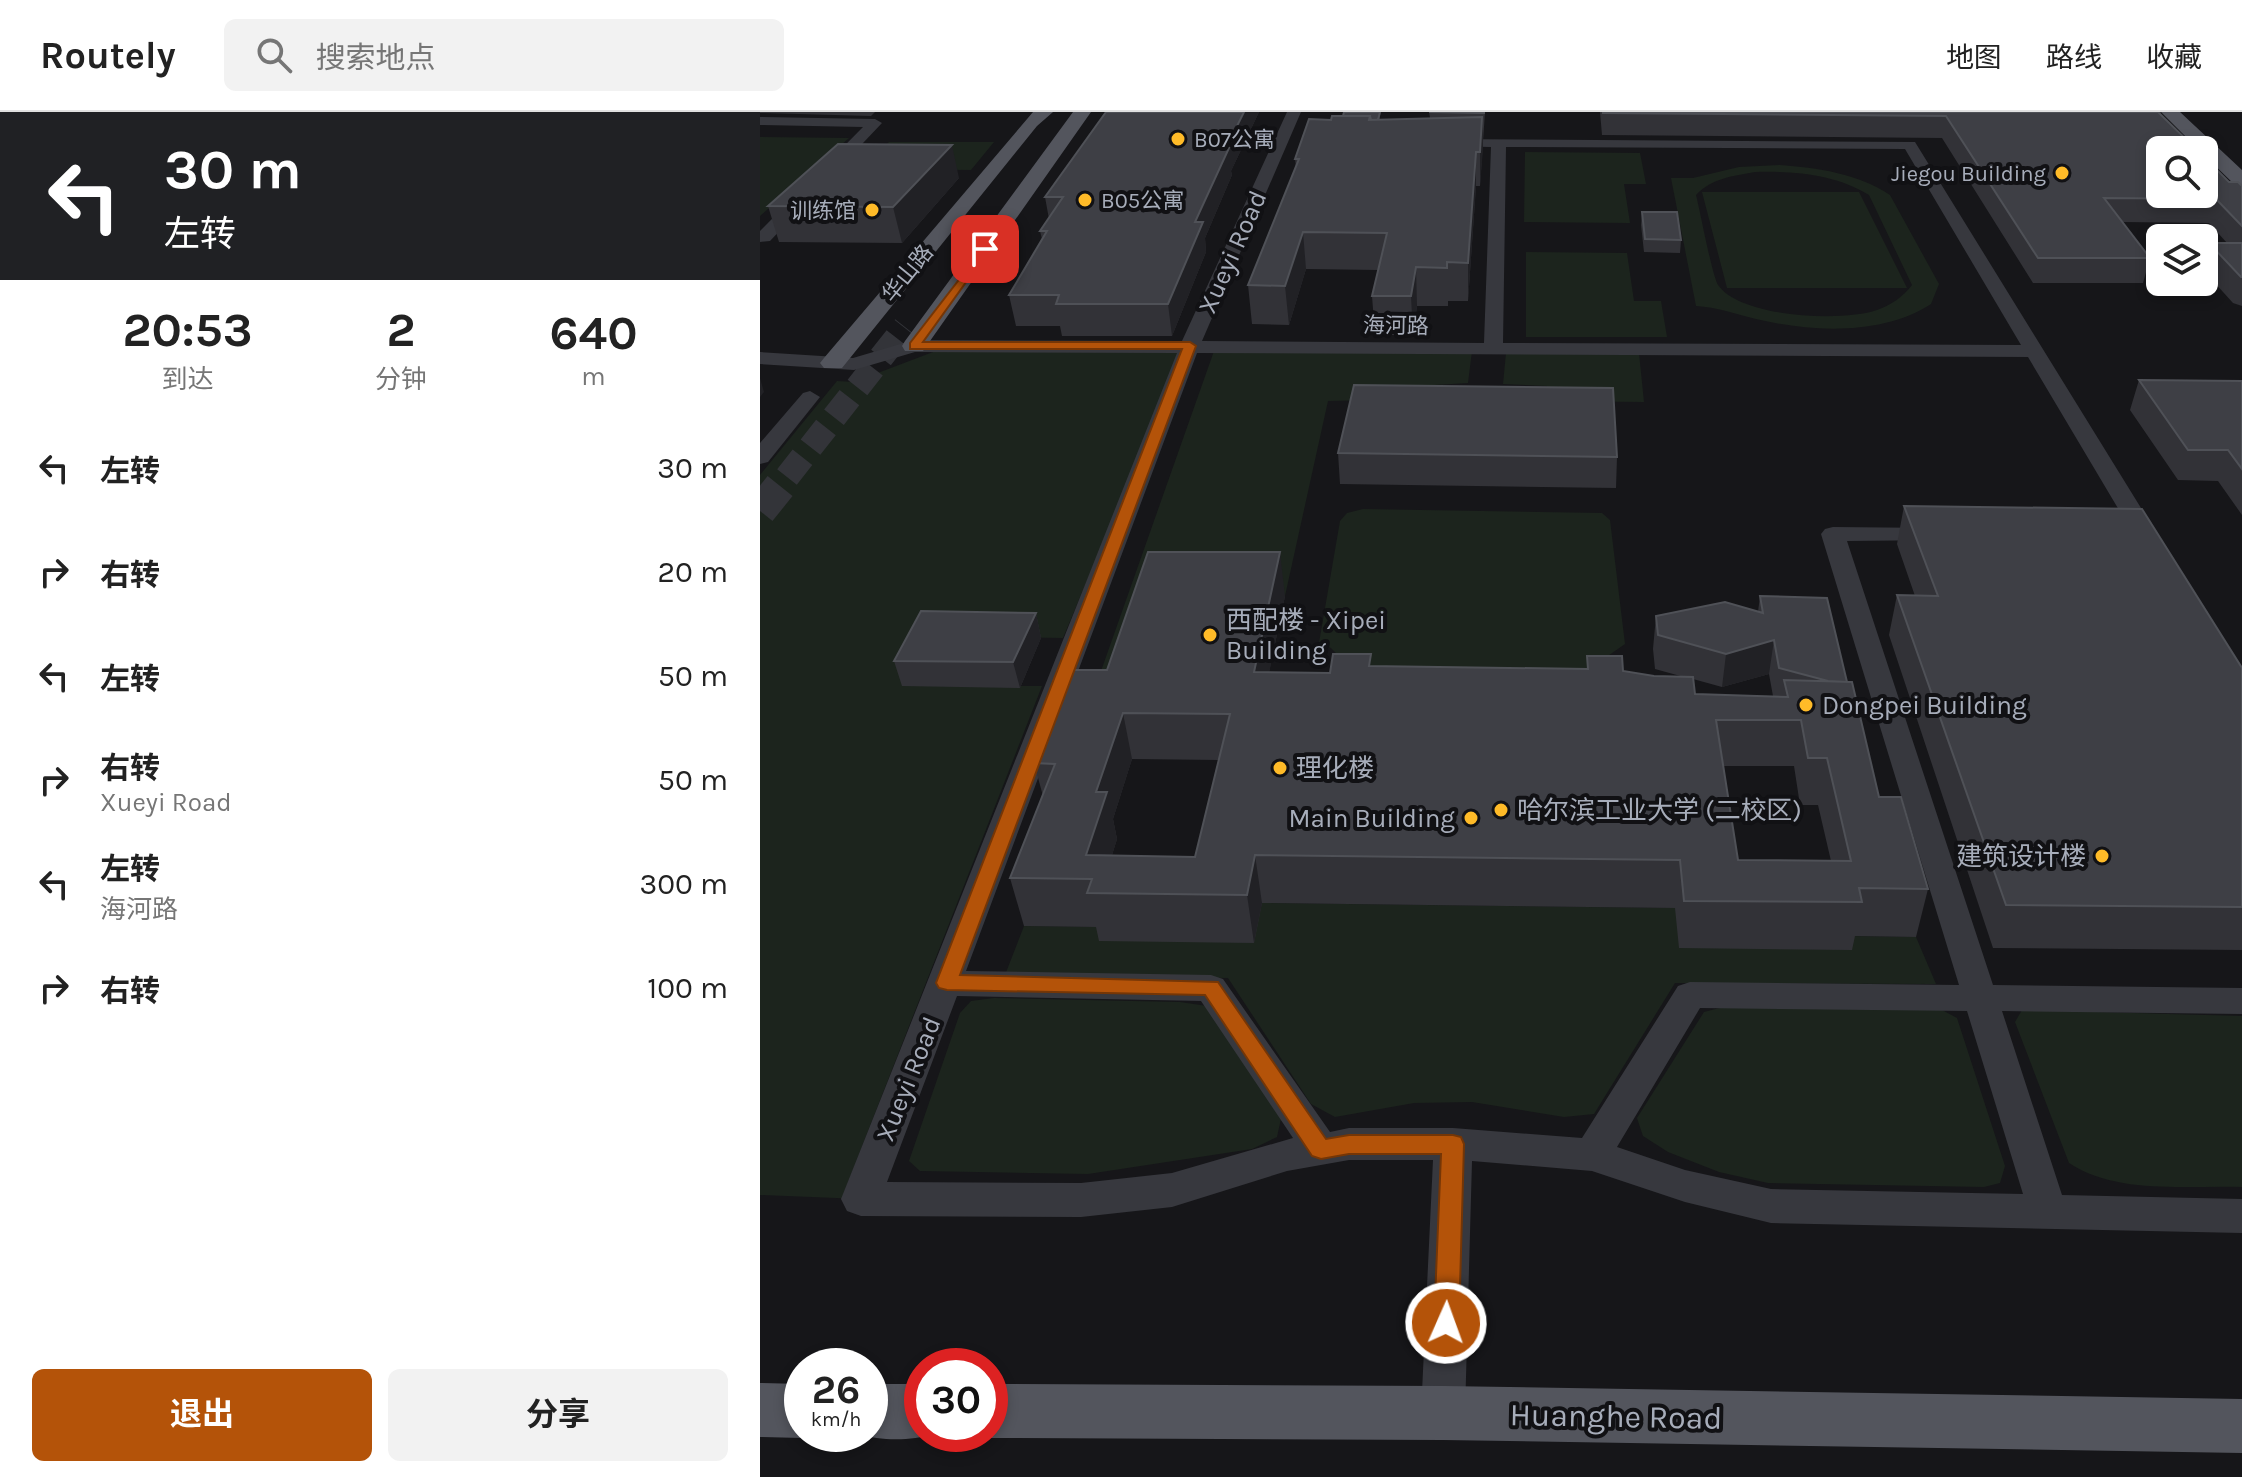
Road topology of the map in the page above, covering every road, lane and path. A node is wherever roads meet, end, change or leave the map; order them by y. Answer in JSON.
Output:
{"nodes":[{"id":1,"x":1046,"y":112,"type":"edge"},
{"id":2,"x":1071,"y":112,"type":"edge"},
{"id":3,"x":1082,"y":112,"type":"edge"},
{"id":4,"x":1294,"y":112,"type":"edge"},
{"id":5,"x":2170,"y":112,"type":"edge"},
{"id":6,"x":761,"y":116,"type":"edge"},
{"id":7,"x":1422,"y":142,"type":"edge"},
{"id":8,"x":1499,"y":142,"type":"junction"},
{"id":9,"x":2242,"y":181,"type":"edge"},
{"id":10,"x":760,"y":237,"type":"edge"},
{"id":11,"x":901,"y":333,"type":"junction"},
{"id":12,"x":1190,"y":346,"type":"junction"},
{"id":13,"x":1493,"y":350,"type":"junction"},
{"id":14,"x":2034,"y":351,"type":"junction"},
{"id":15,"x":760,"y":358,"type":"edge"},
{"id":16,"x":843,"y":364,"type":"junction"},
{"id":17,"x":810,"y":397,"type":"dead end"},
{"id":18,"x":760,"y":457,"type":"tunnel mouth"},
{"id":19,"x":1959,"y":535,"type":"edge"},
{"id":20,"x":2115,"y":536,"type":"edge"},
{"id":21,"x":2147,"y":537,"type":"junction"},
{"id":22,"x":2162,"y":563,"type":"edge"},
{"id":23,"x":947,"y":983,"type":"junction"},
{"id":24,"x":1981,"y":999,"type":"junction"},
{"id":25,"x":2242,"y":1001,"type":"edge"},
{"id":26,"x":1453,"y":1144,"type":"junction"},
{"id":27,"x":1321,"y":1149,"type":"junction"},
{"id":28,"x":1592,"y":1155,"type":"junction"},
{"id":29,"x":2048,"y":1212,"type":"junction"},
{"id":30,"x":2242,"y":1216,"type":"edge"},
{"id":31,"x":760,"y":1410,"type":"edge"},
{"id":32,"x":784,"y":1411,"type":"edge"},
{"id":33,"x":1008,"y":1411,"type":"edge"},
{"id":34,"x":1443,"y":1413,"type":"junction"},
{"id":35,"x":2242,"y":1426,"type":"edge"}],
"edges":[{"from":1,"to":11,"type":"main road"},
{"from":1,"to":16,"type":"main road","name":"华山路"},
{"from":2,"to":11,"type":"main road","name":"华山路"},
{"from":3,"to":11,"type":"main road"},
{"from":4,"to":12,"type":"street","name":"Xueyi Road"},
{"from":5,"to":9,"type":"main road"},
{"from":6,"to":10,"type":"street"},
{"from":7,"to":8,"type":"street"},
{"from":8,"to":13,"type":"street"},
{"from":8,"to":14,"type":"street"},
{"from":11,"to":12,"type":"street","name":"海河路"},
{"from":11,"to":16,"type":"street","name":"海河路"},
{"from":12,"to":13,"type":"street","name":"海河路"},
{"from":12,"to":23,"type":"street","name":"Xueyi Road"},
{"from":13,"to":14,"type":"street","name":"海河路"},
{"from":14,"to":21,"type":"street"},
{"from":15,"to":16,"type":"street","name":"海河路"},
{"from":17,"to":18,"type":"street"},
{"from":19,"to":24,"type":"street"},
{"from":20,"to":21,"type":"street"},
{"from":21,"to":22,"type":"street"},
{"from":23,"to":27,"type":"street"},
{"from":23,"to":27,"type":"street","name":"Xueyi Road"},
{"from":24,"to":25,"type":"street"},
{"from":24,"to":28,"type":"street"},
{"from":24,"to":29,"type":"street"},
{"from":26,"to":27,"type":"street"},
{"from":26,"to":28,"type":"street"},
{"from":26,"to":34,"type":"street"},
{"from":28,"to":29,"type":"street"},
{"from":29,"to":30,"type":"street"},
{"from":31,"to":32,"type":"main road"},
{"from":33,"to":34,"type":"main road","name":"Huanghe Road"},
{"from":34,"to":35,"type":"main road","name":"Huanghe Road"}]}
